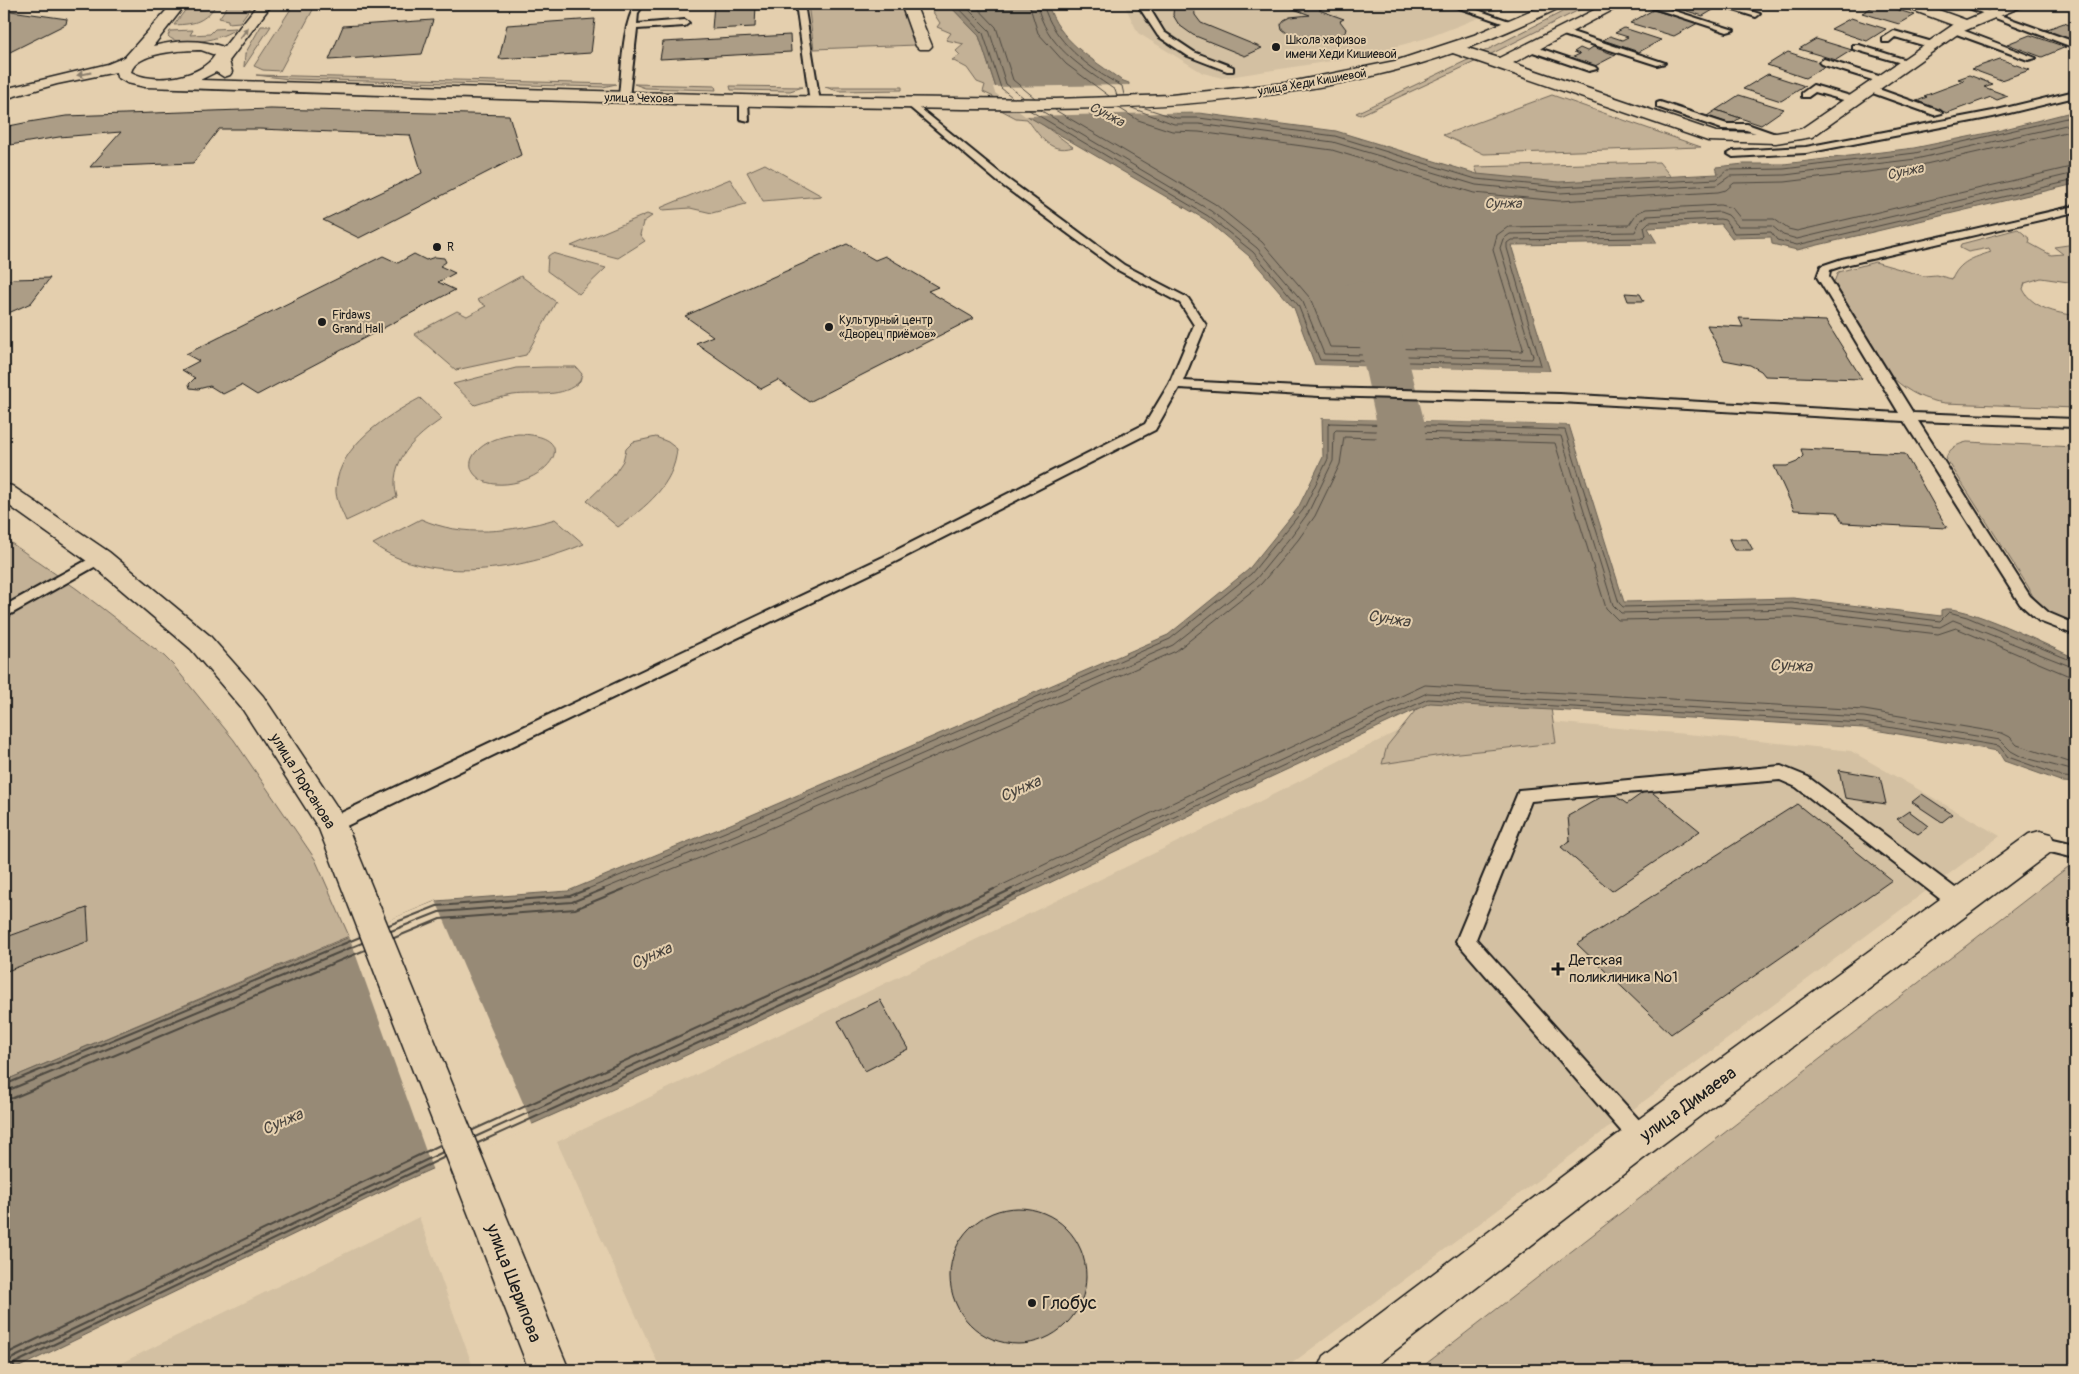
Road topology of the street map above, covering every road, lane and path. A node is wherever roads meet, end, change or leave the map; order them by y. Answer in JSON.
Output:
{"nodes":[{"id":1,"x":179,"y":4,"type":"edge"},
{"id":2,"x":265,"y":4,"type":"edge"},
{"id":3,"x":640,"y":4,"type":"edge"},
{"id":4,"x":800,"y":4,"type":"edge"},
{"id":5,"x":908,"y":4,"type":"edge"},
{"id":6,"x":1143,"y":4,"type":"edge"},
{"id":7,"x":1452,"y":4,"type":"edge"},
{"id":8,"x":1557,"y":4,"type":"edge"},
{"id":9,"x":1616,"y":4,"type":"edge"},
{"id":10,"x":1645,"y":4,"type":"edge"},
{"id":11,"x":1719,"y":4,"type":"edge"},
{"id":12,"x":1745,"y":4,"type":"edge"},
{"id":13,"x":1909,"y":4,"type":"edge"},
{"id":14,"x":1962,"y":4,"type":"edge"},
{"id":15,"x":2016,"y":4,"type":"edge"},
{"id":16,"x":1764,"y":9,"type":"dead end"},
{"id":17,"x":1756,"y":14,"type":"dead end"},
{"id":18,"x":1988,"y":14,"type":"junction"},
{"id":19,"x":685,"y":23,"type":"dead end"},
{"id":20,"x":1514,"y":24,"type":"junction"},
{"id":21,"x":632,"y":26,"type":"junction"},
{"id":22,"x":1730,"y":30,"type":"dead end"},
{"id":23,"x":1955,"y":30,"type":"junction"},
{"id":24,"x":1563,"y":32,"type":"junction"},
{"id":25,"x":1886,"y":40,"type":"dead end"},
{"id":26,"x":1933,"y":45,"type":"junction"},
{"id":27,"x":2075,"y":45,"type":"edge"},
{"id":28,"x":924,"y":46,"type":"dead end"},
{"id":29,"x":1856,"y":47,"type":"dead end"},
{"id":30,"x":1452,"y":48,"type":"junction"},
{"id":31,"x":1530,"y":48,"type":"junction"},
{"id":32,"x":2031,"y":58,"type":"dead end"},
{"id":33,"x":131,"y":60,"type":"junction"},
{"id":34,"x":221,"y":61,"type":"junction"},
{"id":35,"x":1824,"y":62,"type":"dead end"},
{"id":36,"x":1908,"y":62,"type":"junction"},
{"id":37,"x":1660,"y":63,"type":"dead end"},
{"id":38,"x":2021,"y":63,"type":"dead end"},
{"id":39,"x":1500,"y":64,"type":"junction"},
{"id":40,"x":1230,"y":69,"type":"dead end"},
{"id":41,"x":1592,"y":69,"type":"dead end"},
{"id":42,"x":153,"y":83,"type":"junction"},
{"id":43,"x":1876,"y":84,"type":"junction"},
{"id":44,"x":279,"y":89,"type":"junction"},
{"id":45,"x":4,"y":94,"type":"edge"},
{"id":46,"x":2075,"y":94,"type":"edge"},
{"id":47,"x":1805,"y":95,"type":"dead end"},
{"id":48,"x":624,"y":98,"type":"junction"},
{"id":49,"x":744,"y":100,"type":"junction"},
{"id":50,"x":1854,"y":100,"type":"junction"},
{"id":51,"x":815,"y":102,"type":"junction"},
{"id":52,"x":910,"y":103,"type":"junction"},
{"id":53,"x":998,"y":104,"type":"joint"},
{"id":54,"x":1660,"y":105,"type":"dead end"},
{"id":55,"x":4,"y":107,"type":"edge"},
{"id":56,"x":1937,"y":113,"type":"dead end"},
{"id":57,"x":745,"y":119,"type":"dead end"},
{"id":58,"x":1779,"y":137,"type":"junction"},
{"id":59,"x":1733,"y":154,"type":"dead end"},
{"id":60,"x":2075,"y":209,"type":"edge"},
{"id":61,"x":1175,"y":384,"type":"junction"},
{"id":62,"x":1908,"y":417,"type":"junction"},
{"id":63,"x":2075,"y":424,"type":"edge"},
{"id":64,"x":4,"y":491,"type":"edge"},
{"id":65,"x":100,"y":558,"type":"junction"},
{"id":66,"x":4,"y":613,"type":"edge"},
{"id":67,"x":2075,"y":630,"type":"edge"},
{"id":68,"x":332,"y":825,"type":"junction"},
{"id":69,"x":2040,"y":843,"type":"joint"},
{"id":70,"x":2075,"y":851,"type":"edge"},
{"id":71,"x":1960,"y":903,"type":"junction"},
{"id":72,"x":1642,"y":1139,"type":"junction"},
{"id":73,"x":480,"y":1195,"type":"joint"},
{"id":74,"x":549,"y":1370,"type":"edge"},
{"id":75,"x":1338,"y":1370,"type":"edge"}],
"edges":[{"from":1,"to":33,"type":"main road"},
{"from":34,"to":2,"type":"main road","one_way":true},
{"from":3,"to":21,"type":"lane"},
{"from":4,"to":51,"type":"lane"},
{"from":5,"to":28,"type":"main road"},
{"from":6,"to":40,"type":"lane"},
{"from":7,"to":20,"type":"lane"},
{"from":8,"to":20,"type":"main road","name":"улица Хеди Кишиевой"},
{"from":9,"to":24,"type":"main road"},
{"from":10,"to":22,"type":"lane"},
{"from":11,"to":17,"type":"lane"},
{"from":12,"to":16,"type":"lane"},
{"from":13,"to":23,"type":"main road"},
{"from":14,"to":18,"type":"lane"},
{"from":15,"to":18,"type":"main road"},
{"from":18,"to":23,"type":"main road"},
{"from":18,"to":27,"type":"lane"},
{"from":19,"to":21,"type":"lane"},
{"from":20,"to":30,"type":"main road","name":"улица Хеди Кишиевой"},
{"from":21,"to":48,"type":"lane"},
{"from":23,"to":26,"type":"main road"},
{"from":23,"to":32,"type":"lane"},
{"from":23,"to":38,"type":"lane"},
{"from":24,"to":31,"type":"main road"},
{"from":24,"to":37,"type":"lane"},
{"from":25,"to":26,"type":"lane"},
{"from":26,"to":36,"type":"main road"},
{"from":29,"to":36,"type":"lane"},
{"from":30,"to":39,"type":"main road"},
{"from":30,"to":53,"type":"main road","name":"улица Хеди Кишиевой"},
{"from":31,"to":39,"type":"main road"},
{"from":31,"to":41,"type":"lane"},
{"from":33,"to":34,"type":"main road"},
{"from":33,"to":42,"type":"main road"},
{"from":33,"to":45,"type":"main road","one_way":true},
{"from":34,"to":42,"type":"main road"},
{"from":34,"to":44,"type":"main road"},
{"from":35,"to":43,"type":"lane"},
{"from":36,"to":43,"type":"main road"},
{"from":39,"to":58,"type":"main road"},
{"from":42,"to":44,"type":"main road"},
{"from":42,"to":55,"type":"main road"},
{"from":43,"to":50,"type":"main road"},
{"from":43,"to":56,"type":"lane"},
{"from":44,"to":48,"type":"main road","name":"улица Чехова"},
{"from":46,"to":59,"type":"lane"},
{"from":47,"to":50,"type":"lane"},
{"from":48,"to":49,"type":"main road","name":"улица Чехова"},
{"from":49,"to":51,"type":"main road","name":"улица Чехова"},
{"from":49,"to":57,"type":"lane"},
{"from":50,"to":58,"type":"main road"},
{"from":51,"to":52,"type":"main road","name":"улица Чехова"},
{"from":52,"to":53,"type":"main road","name":"улица Чехова"},
{"from":52,"to":61,"type":"lane"},
{"from":54,"to":58,"type":"lane"},
{"from":60,"to":62,"type":"lane"},
{"from":61,"to":62,"type":"lane"},
{"from":61,"to":68,"type":"lane"},
{"from":62,"to":63,"type":"lane"},
{"from":62,"to":67,"type":"lane"},
{"from":64,"to":65,"type":"main road","name":"улица Лорсанова"},
{"from":65,"to":66,"type":"lane"},
{"from":65,"to":68,"type":"main road","name":"улица Лорсанова"},
{"from":68,"to":73,"type":"main road","name":"улица Лорсанова"},
{"from":69,"to":70,"type":"lane"},
{"from":69,"to":71,"type":"main road","name":"улица Димаева"},
{"from":71,"to":72,"type":"main road","name":"улица Димаева"},
{"from":71,"to":72,"type":"lane"},
{"from":72,"to":75,"type":"main road","name":"улица Димаева"},
{"from":73,"to":74,"type":"main road","name":"улица Шерипова"}]}
